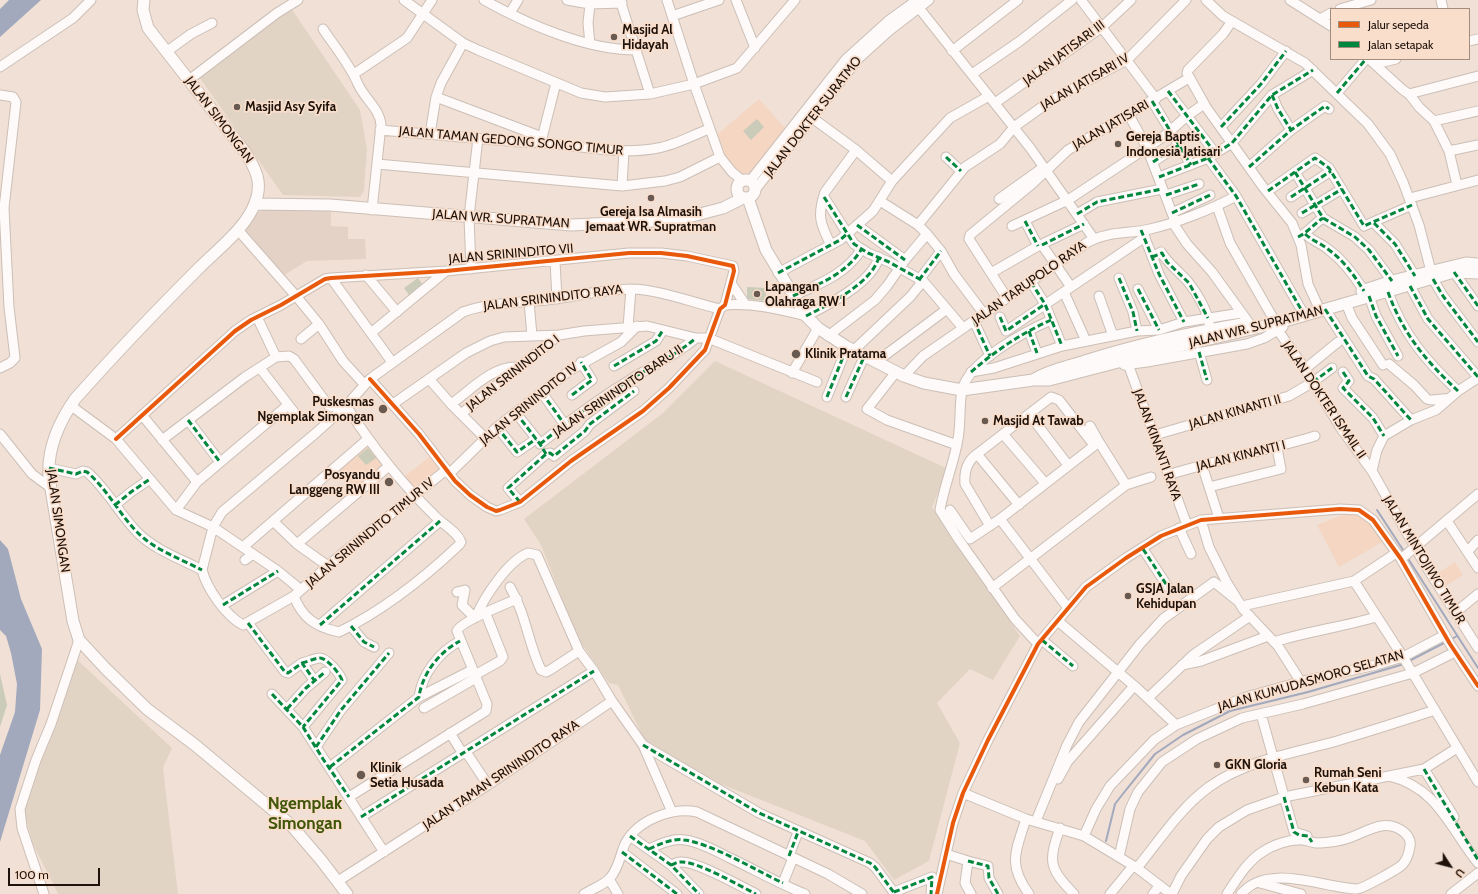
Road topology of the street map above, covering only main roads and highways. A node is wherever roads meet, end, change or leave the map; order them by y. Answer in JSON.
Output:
{"nodes":[{"id":1,"x":144,"y":0,"type":"edge"},
{"id":2,"x":255,"y":204,"type":"junction"},
{"id":3,"x":1478,"y":264,"type":"edge"},
{"id":4,"x":1478,"y":273,"type":"edge"},
{"id":5,"x":1432,"y":276,"type":"junction"},
{"id":6,"x":1366,"y":294,"type":"junction"},
{"id":7,"x":1321,"y":308,"type":"junction"},
{"id":8,"x":1305,"y":313,"type":"junction"},
{"id":9,"x":1210,"y":334,"type":"junction"},
{"id":10,"x":1033,"y":380,"type":"junction"},
{"id":11,"x":347,"y":894,"type":"edge"}],
"edges":[{"from":1,"to":2,"type":"main road","name":"JALAN SIMONGAN"},
{"from":2,"to":10,"type":"main road","name":"JALAN WR. SUPRATMAN"},
{"from":2,"to":11,"type":"main road","name":"JALAN SIMONGAN"},
{"from":3,"to":5,"type":"main road","name":"JALAN WR. SUPRATMAN"},
{"from":4,"to":5,"type":"main road","name":"JALAN WR. SUPRATMAN"},
{"from":5,"to":6,"type":"main road","name":"JALAN WR. SUPRATMAN"},
{"from":5,"to":6,"type":"main road","name":"JALAN WR. SUPRATMAN"},
{"from":6,"to":7,"type":"main road","name":"JALAN WR. SUPRATMAN"},
{"from":6,"to":7,"type":"main road","name":"JALAN WR. SUPRATMAN"},
{"from":7,"to":8,"type":"main road","name":"JALAN WR. SUPRATMAN"},
{"from":8,"to":9,"type":"main road","name":"JALAN WR. SUPRATMAN"},
{"from":8,"to":9,"type":"main road","name":"JALAN WR. SUPRATMAN"},
{"from":9,"to":10,"type":"main road","name":"JALAN WR. SUPRATMAN"},
{"from":9,"to":10,"type":"main road","name":"JALAN WR. SUPRATMAN"}]}
